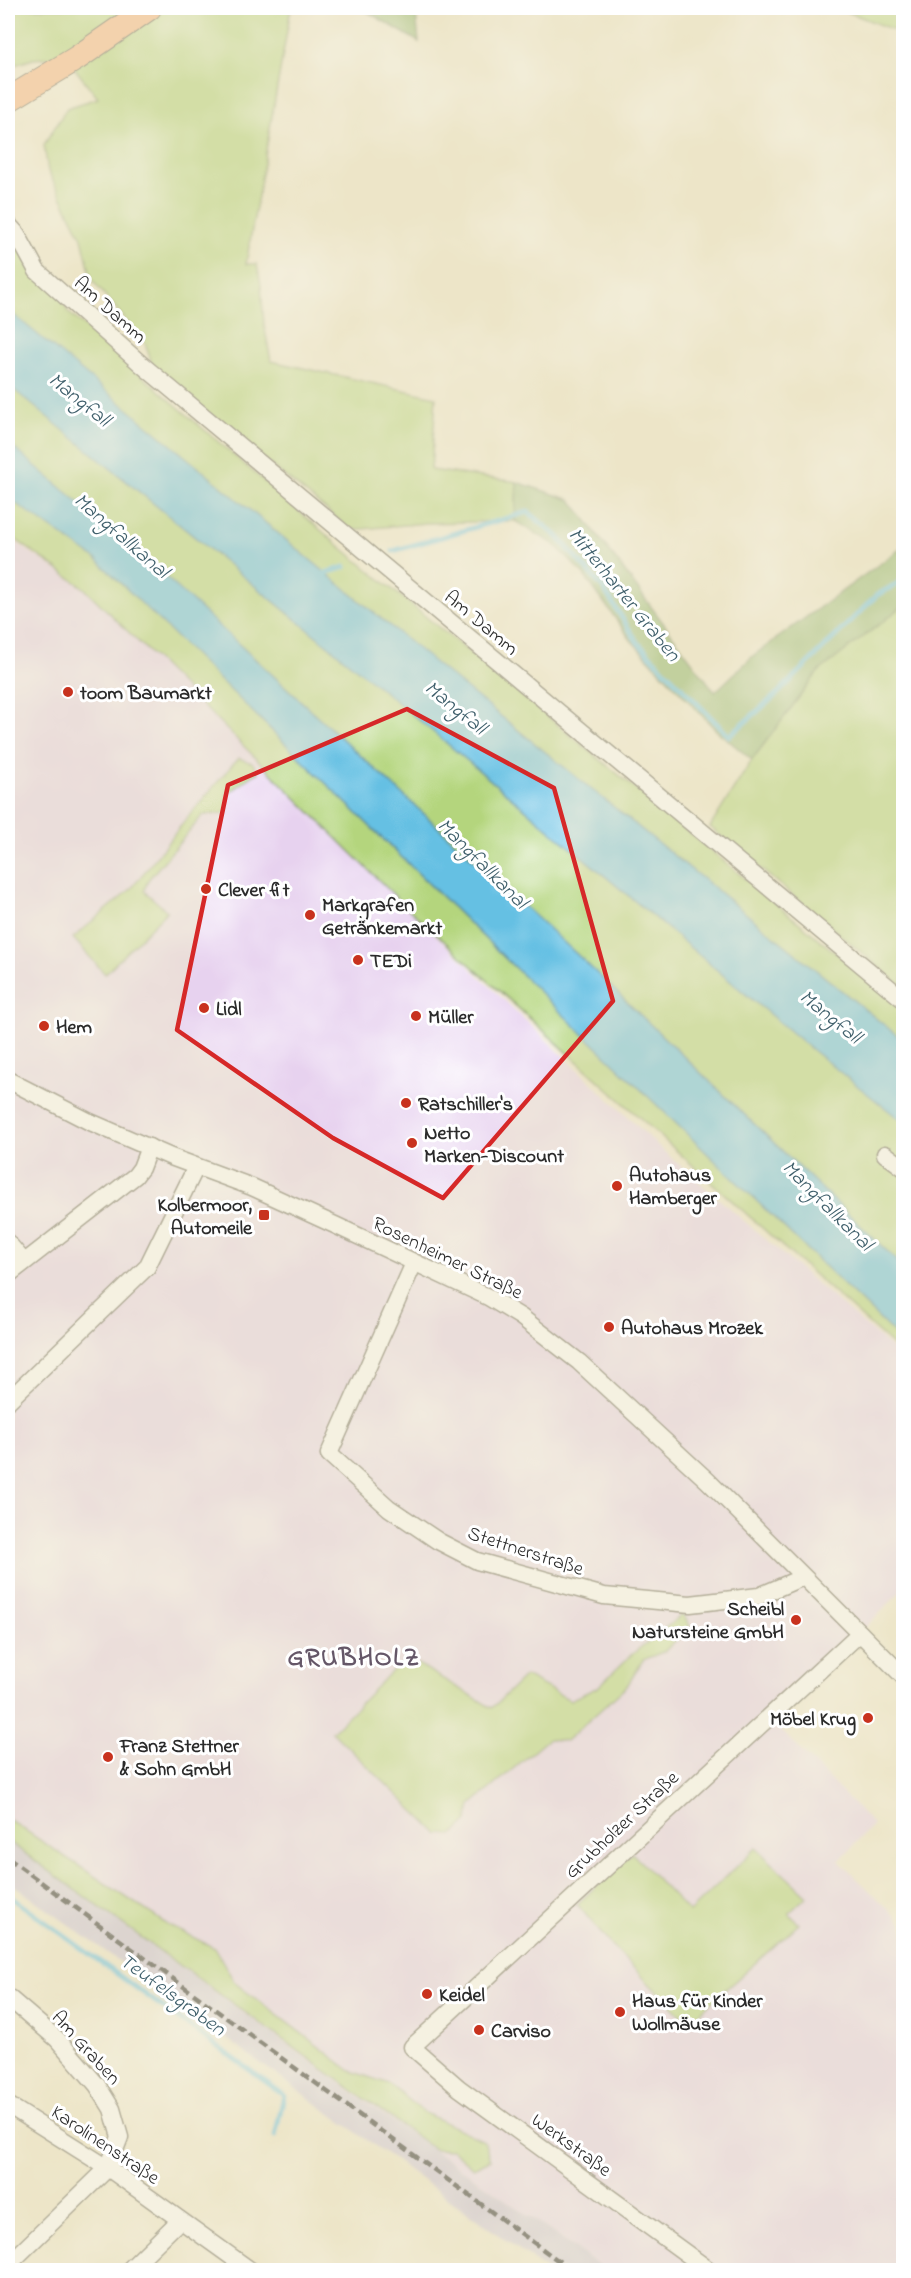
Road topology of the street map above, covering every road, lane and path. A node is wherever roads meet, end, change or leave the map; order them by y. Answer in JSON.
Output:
{"nodes":[{"id":1,"x":149,"y":8,"type":"edge"},
{"id":2,"x":8,"y":100,"type":"edge"},
{"id":3,"x":8,"y":224,"type":"edge"},
{"id":4,"x":903,"y":1000,"type":"edge"},
{"id":5,"x":8,"y":1080,"type":"edge"},
{"id":6,"x":149,"y":1147,"type":"junction"},
{"id":7,"x":885,"y":1154,"type":"dead end"},
{"id":8,"x":196,"y":1167,"type":"junction"},
{"id":9,"x":903,"y":1168,"type":"edge"},
{"id":10,"x":8,"y":1243,"type":"edge"},
{"id":11,"x":24,"y":1262,"type":"junction"},
{"id":12,"x":414,"y":1263,"type":"junction"},
{"id":13,"x":8,"y":1275,"type":"edge"},
{"id":14,"x":8,"y":1401,"type":"edge"},
{"id":15,"x":803,"y":1577,"type":"junction"},
{"id":16,"x":860,"y":1633,"type":"junction"},
{"id":17,"x":903,"y":1677,"type":"edge"},
{"id":18,"x":8,"y":1998,"type":"edge"},
{"id":19,"x":412,"y":2048,"type":"joint"},
{"id":20,"x":8,"y":2105,"type":"edge"},
{"id":21,"x":108,"y":2168,"type":"junction"},
{"id":22,"x":180,"y":2220,"type":"junction"},
{"id":23,"x":8,"y":2265,"type":"edge"},
{"id":24,"x":129,"y":2271,"type":"edge"},
{"id":25,"x":249,"y":2271,"type":"edge"},
{"id":26,"x":709,"y":2271,"type":"edge"}],
"edges":[{"from":1,"to":2,"type":"highway"},
{"from":3,"to":4,"type":"street","name":"Am Damm"},
{"from":5,"to":6,"type":"street","name":"Rosenheimer Straße"},
{"from":6,"to":8,"type":"street","name":"Rosenheimer Straße"},
{"from":6,"to":11,"type":"street"},
{"from":7,"to":9,"type":"street"},
{"from":8,"to":12,"type":"street","name":"Rosenheimer Straße"},
{"from":8,"to":14,"type":"street"},
{"from":10,"to":11,"type":"street"},
{"from":11,"to":13,"type":"street"},
{"from":12,"to":15,"type":"street","name":"Rosenheimer Straße"},
{"from":12,"to":15,"type":"street","name":"Stettnerstraße"},
{"from":15,"to":16,"type":"street","name":"Rosenheimer Straße"},
{"from":16,"to":17,"type":"street","name":"Rosenheimer Straße"},
{"from":16,"to":19,"type":"street","name":"Grubholzer Straße"},
{"from":18,"to":21,"type":"street","name":"Am Graben"},
{"from":19,"to":26,"type":"street","name":"Werkstraße"},
{"from":20,"to":21,"type":"street","name":"Karolinenstraße"},
{"from":21,"to":22,"type":"street","name":"Karolinenstraße"},
{"from":21,"to":23,"type":"street"},
{"from":22,"to":24,"type":"street"},
{"from":22,"to":25,"type":"street","name":"Karolinenstraße"}]}
